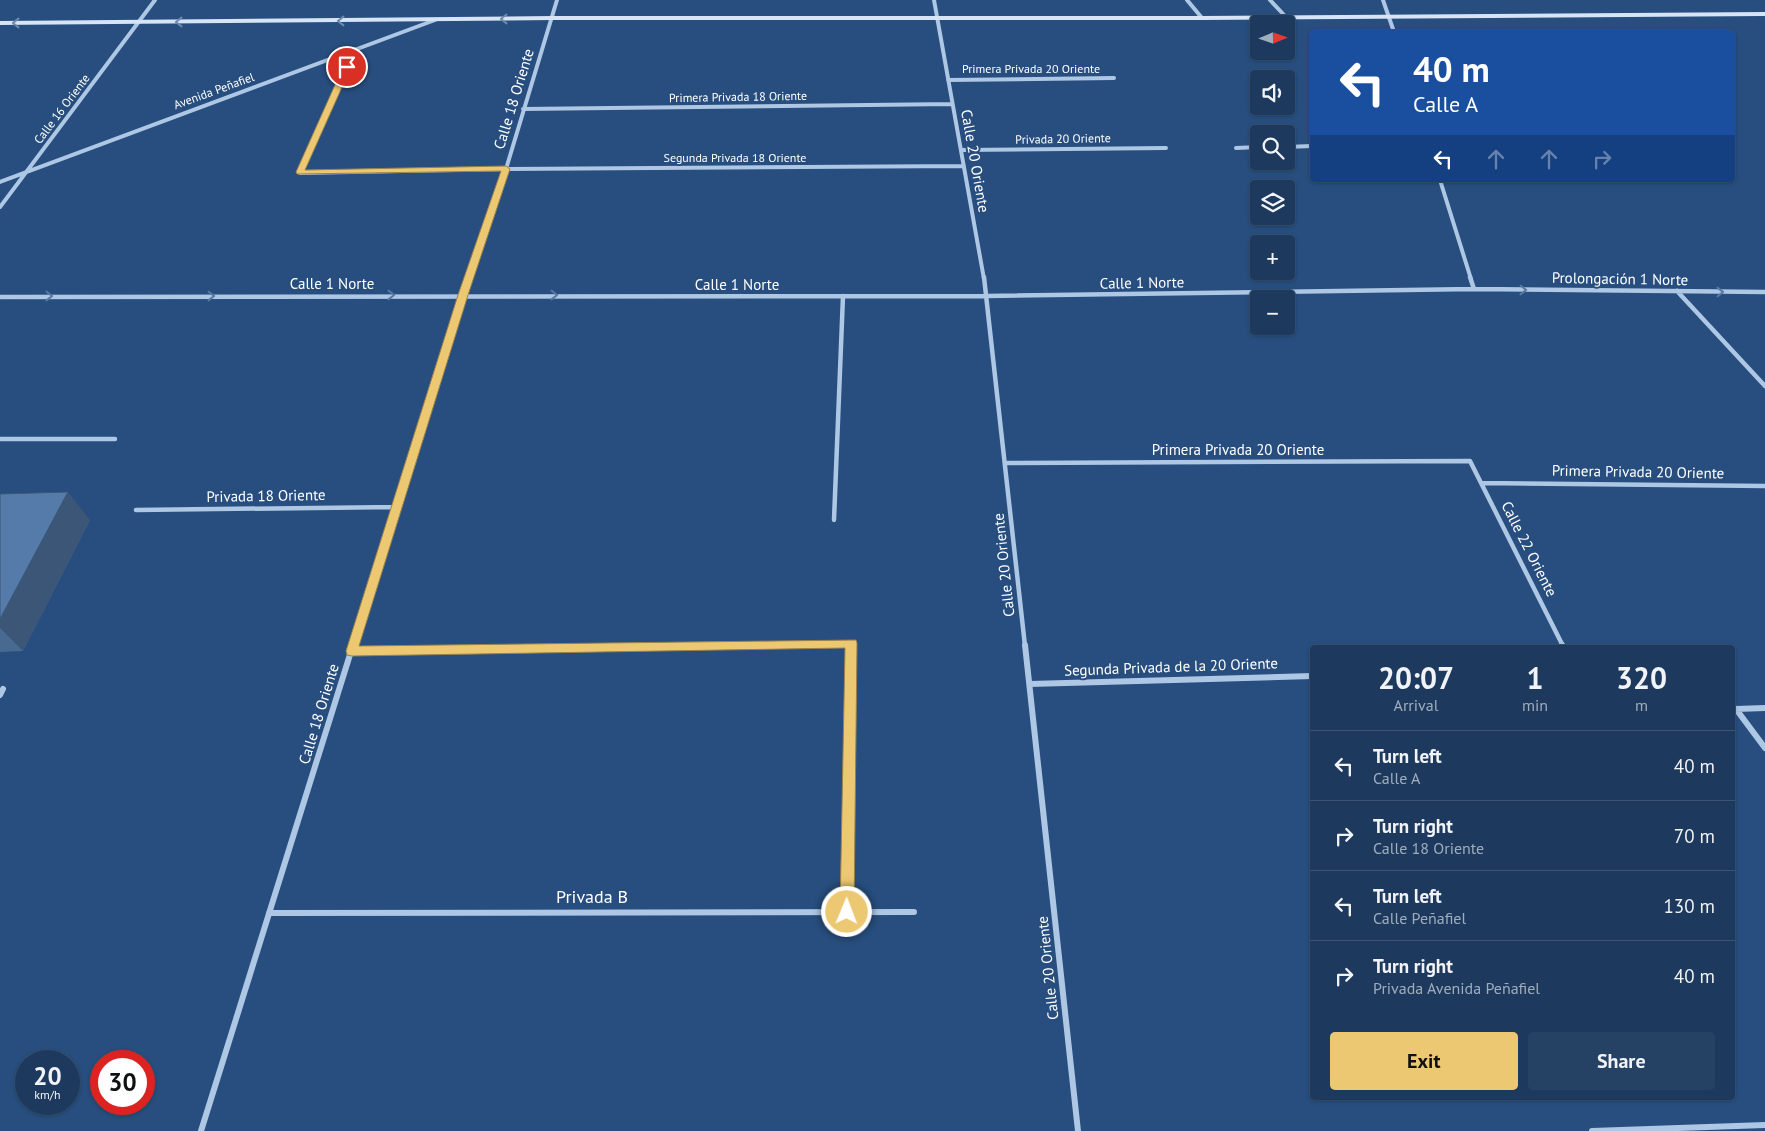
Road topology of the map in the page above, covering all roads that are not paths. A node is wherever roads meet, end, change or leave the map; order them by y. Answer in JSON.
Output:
{"nodes":[{"id":1,"x":155,"y":0,"type":"edge"},
{"id":2,"x":557,"y":0,"type":"edge"},
{"id":3,"x":934,"y":0,"type":"edge"},
{"id":4,"x":1187,"y":0,"type":"edge"},
{"id":5,"x":1270,"y":0,"type":"edge"},
{"id":6,"x":1382,"y":0,"type":"edge"},
{"id":7,"x":1765,"y":14,"type":"edge"},
{"id":8,"x":1284,"y":15,"type":"edge"},
{"id":9,"x":1388,"y":15,"type":"junction"},
{"id":10,"x":1295,"y":16,"type":"edge"},
{"id":11,"x":1250,"y":17,"type":"edge"},
{"id":12,"x":553,"y":18,"type":"junction"},
{"id":13,"x":937,"y":18,"type":"junction"},
{"id":14,"x":1202,"y":18,"type":"junction"},
{"id":15,"x":435,"y":20,"type":"junction"},
{"id":16,"x":139,"y":22,"type":"junction"},
{"id":17,"x":0,"y":23,"type":"edge"},
{"id":18,"x":1393,"y":30,"type":"edge"},
{"id":19,"x":355,"y":50,"type":"junction"},
{"id":20,"x":1114,"y":78,"type":"dead end"},
{"id":21,"x":948,"y":80,"type":"junction"},
{"id":22,"x":952,"y":104,"type":"junction"},
{"id":23,"x":523,"y":109,"type":"junction"},
{"id":24,"x":1310,"y":146,"type":"edge"},
{"id":25,"x":1250,"y":147,"type":"edge"},
{"id":26,"x":1295,"y":147,"type":"edge"},
{"id":27,"x":1166,"y":148,"type":"dead end"},
{"id":28,"x":1236,"y":148,"type":"dead end"},
{"id":29,"x":961,"y":150,"type":"junction"},
{"id":30,"x":964,"y":166,"type":"junction"},
{"id":31,"x":506,"y":169,"type":"junction"},
{"id":32,"x":27,"y":172,"type":"junction"},
{"id":33,"x":0,"y":182,"type":"edge"},
{"id":34,"x":1441,"y":182,"type":"edge"},
{"id":35,"x":0,"y":207,"type":"edge"},
{"id":36,"x":1474,"y":289,"type":"junction"},
{"id":37,"x":1677,"y":291,"type":"junction"},
{"id":38,"x":1765,"y":292,"type":"edge"},
{"id":39,"x":463,"y":295,"type":"junction"},
{"id":40,"x":0,"y":296,"type":"edge"},
{"id":41,"x":843,"y":296,"type":"junction"},
{"id":42,"x":987,"y":296,"type":"junction"},
{"id":43,"x":1765,"y":386,"type":"edge"},
{"id":44,"x":0,"y":439,"type":"edge"},
{"id":45,"x":115,"y":439,"type":"dead end"},
{"id":46,"x":1470,"y":461,"type":"joint"},
{"id":47,"x":1006,"y":463,"type":"junction"},
{"id":48,"x":1481,"y":482,"type":"junction"},
{"id":49,"x":1765,"y":486,"type":"edge"},
{"id":50,"x":397,"y":507,"type":"junction"},
{"id":51,"x":136,"y":510,"type":"dead end"},
{"id":52,"x":834,"y":520,"type":"dead end"},
{"id":53,"x":1562,"y":645,"type":"edge"},
{"id":54,"x":352,"y":651,"type":"junction"},
{"id":55,"x":1310,"y":676,"type":"edge"},
{"id":56,"x":1030,"y":684,"type":"junction"},
{"id":57,"x":4,"y":689,"type":"dead end"},
{"id":58,"x":0,"y":695,"type":"edge"},
{"id":59,"x":1765,"y":708,"type":"edge"},
{"id":60,"x":1735,"y":709,"type":"edge"},
{"id":61,"x":1735,"y":710,"type":"edge"},
{"id":62,"x":1765,"y":748,"type":"edge"},
{"id":63,"x":847,"y":912,"type":"junction"},
{"id":64,"x":914,"y":912,"type":"dead end"},
{"id":65,"x":269,"y":913,"type":"junction"},
{"id":66,"x":1765,"y":1125,"type":"edge"},
{"id":67,"x":201,"y":1131,"type":"edge"},
{"id":68,"x":1078,"y":1131,"type":"edge"},
{"id":69,"x":1592,"y":1131,"type":"edge"}],
"edges":[{"from":1,"to":16,"type":"street","name":"Calle 16 Oriente"},
{"from":2,"to":12,"type":"street","name":"Calle 18 Oriente"},
{"from":3,"to":13,"type":"street","name":"Calle 20 Oriente"},
{"from":4,"to":14,"type":"street"},
{"from":5,"to":8,"type":"street"},
{"from":6,"to":9,"type":"street"},
{"from":7,"to":9,"type":"street"},
{"from":9,"to":10,"type":"street"},
{"from":9,"to":18,"type":"street"},
{"from":11,"to":14,"type":"street"},
{"from":12,"to":13,"type":"street"},
{"from":12,"to":15,"type":"street","one_way":true},
{"from":12,"to":23,"type":"street","name":"Calle 18 Oriente"},
{"from":13,"to":14,"type":"street"},
{"from":13,"to":21,"type":"street","name":"Calle 20 Oriente"},
{"from":15,"to":16,"type":"street","one_way":true},
{"from":15,"to":19,"type":"street","name":"Avenida Peñafiel"},
{"from":16,"to":17,"type":"street","one_way":true},
{"from":16,"to":32,"type":"street","name":"Calle 16 Oriente"},
{"from":19,"to":31,"type":"street","name":"Segunda Privada 18 Oriente"},
{"from":19,"to":32,"type":"street","name":"Avenida Peñafiel"},
{"from":20,"to":21,"type":"street","name":"Primera Privada 20 Oriente"},
{"from":21,"to":22,"type":"street","name":"Calle 20 Oriente"},
{"from":22,"to":23,"type":"street","name":"Primera Privada 18 Oriente"},
{"from":22,"to":29,"type":"street","name":"Calle 20 Oriente"},
{"from":23,"to":31,"type":"street","name":"Calle 18 Oriente"},
{"from":24,"to":26,"type":"street"},
{"from":25,"to":28,"type":"street"},
{"from":27,"to":29,"type":"street","name":"Privada 20 Oriente"},
{"from":29,"to":30,"type":"street","name":"Calle 20 Oriente"},
{"from":30,"to":31,"type":"street","name":"Segunda Privada 18 Oriente"},
{"from":30,"to":42,"type":"street","name":"Calle 20 Oriente"},
{"from":31,"to":39,"type":"street","name":"Calle 18 Oriente"},
{"from":32,"to":33,"type":"street","name":"Avenida Peñafiel"},
{"from":32,"to":35,"type":"street","name":"Calle 16 Oriente"},
{"from":34,"to":36,"type":"street"},
{"from":36,"to":37,"type":"street","name":"Prolongación 1 Norte","one_way":true},
{"from":36,"to":42,"type":"street","name":"Calle 1 Norte"},
{"from":37,"to":38,"type":"street","name":"Prolongación 1 Norte","one_way":true},
{"from":37,"to":43,"type":"street"},
{"from":40,"to":39,"type":"street","name":"Calle 1 Norte","one_way":true},
{"from":39,"to":41,"type":"street","name":"Calle 1 Norte","one_way":true},
{"from":39,"to":50,"type":"street","name":"Calle 18 Oriente"},
{"from":41,"to":42,"type":"street","name":"Calle 1 Norte"},
{"from":41,"to":52,"type":"street"},
{"from":42,"to":47,"type":"street","name":"Calle 20 Oriente"},
{"from":44,"to":45,"type":"street"},
{"from":46,"to":47,"type":"street","name":"Primera Privada 20 Oriente"},
{"from":46,"to":48,"type":"street","name":"Calle 22 Oriente"},
{"from":47,"to":56,"type":"street","name":"Calle 20 Oriente"},
{"from":48,"to":49,"type":"street","name":"Primera Privada 20 Oriente"},
{"from":48,"to":53,"type":"street","name":"Calle 22 Oriente"},
{"from":50,"to":51,"type":"street","name":"Privada 18 Oriente"},
{"from":50,"to":54,"type":"street","name":"Calle 18 Oriente"},
{"from":54,"to":63,"type":"street"},
{"from":54,"to":65,"type":"street","name":"Calle 18 Oriente"},
{"from":55,"to":56,"type":"street","name":"Segunda Privada de la 20 Oriente"},
{"from":56,"to":68,"type":"street","name":"Calle 20 Oriente"},
{"from":57,"to":58,"type":"street"},
{"from":59,"to":60,"type":"street"},
{"from":61,"to":62,"type":"street"},
{"from":63,"to":64,"type":"street","name":"Privada B"},
{"from":63,"to":65,"type":"street","name":"Privada B"},
{"from":65,"to":67,"type":"street","name":"Calle 18 Oriente"},
{"from":66,"to":69,"type":"street"}]}
